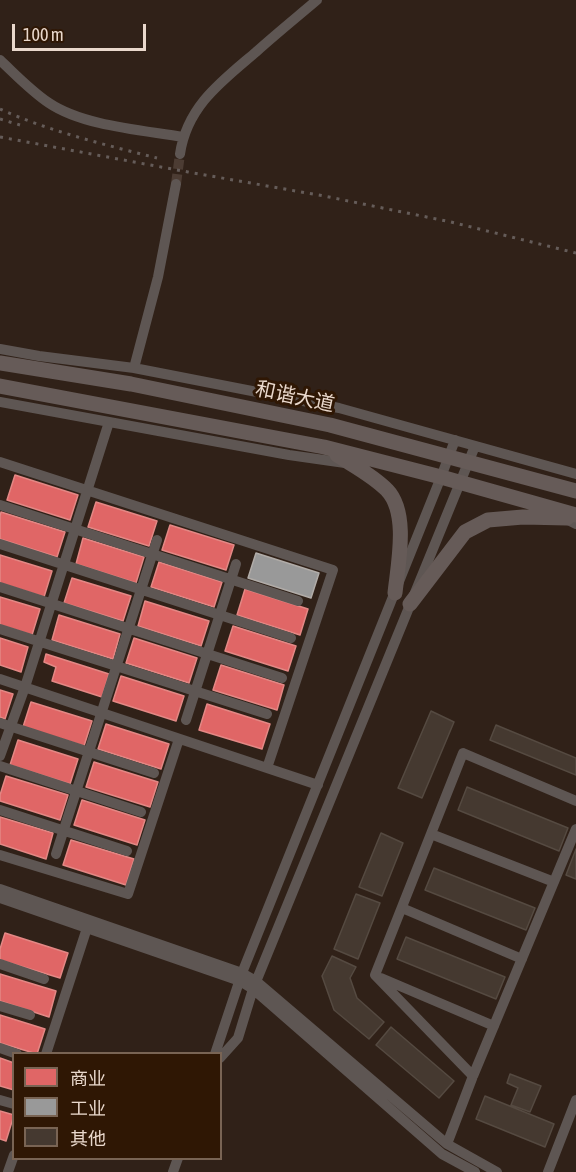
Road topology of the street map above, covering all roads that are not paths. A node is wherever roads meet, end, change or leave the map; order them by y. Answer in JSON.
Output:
{"nodes":[{"id":1,"x":317,"y":0,"type":"edge"},
{"id":2,"x":0,"y":60,"type":"edge"},
{"id":3,"x":183,"y":137,"type":"junction"},
{"id":4,"x":180,"y":154,"type":"tunnel mouth"},
{"id":5,"x":176,"y":184,"type":"tunnel mouth"},
{"id":6,"x":0,"y":349,"type":"edge"},
{"id":7,"x":0,"y":363,"type":"edge"},
{"id":8,"x":134,"y":368,"type":"junction"},
{"id":9,"x":0,"y":386,"type":"edge"},
{"id":10,"x":0,"y":402,"type":"edge"},
{"id":11,"x":109,"y":422,"type":"junction"},
{"id":12,"x":454,"y":440,"type":"junction"},
{"id":13,"x":475,"y":446,"type":"junction"},
{"id":14,"x":324,"y":447,"type":"junction"},
{"id":15,"x":448,"y":457,"type":"junction"},
{"id":16,"x":0,"y":462,"type":"edge"},
{"id":17,"x":469,"y":462,"type":"junction"},
{"id":18,"x":350,"y":464,"type":"junction"},
{"id":19,"x":576,"y":474,"type":"edge"},
{"id":20,"x":441,"y":477,"type":"junction"},
{"id":21,"x":460,"y":483,"type":"junction"},
{"id":22,"x":87,"y":490,"type":"junction"},
{"id":23,"x":576,"y":491,"type":"edge"},
{"id":24,"x":0,"y":505,"type":"edge"},
{"id":25,"x":573,"y":518,"type":"edge"},
{"id":26,"x":75,"y":529,"type":"junction"},
{"id":27,"x":157,"y":540,"type":"dead end"},
{"id":28,"x":0,"y":544,"type":"edge"},
{"id":29,"x":152,"y":554,"type":"junction"},
{"id":30,"x":64,"y":564,"type":"junction"},
{"id":31,"x":236,"y":564,"type":"dead end"},
{"id":32,"x":231,"y":579,"type":"junction"},
{"id":33,"x":0,"y":587,"type":"edge"},
{"id":34,"x":141,"y":589,"type":"junction"},
{"id":35,"x":394,"y":593,"type":"junction"},
{"id":36,"x":298,"y":601,"type":"dead end"},
{"id":37,"x":51,"y":604,"type":"junction"},
{"id":38,"x":411,"y":604,"type":"junction"},
{"id":39,"x":220,"y":615,"type":"junction"},
{"id":40,"x":128,"y":628,"type":"junction"},
{"id":41,"x":0,"y":629,"type":"edge"},
{"id":42,"x":291,"y":638,"type":"dead end"},
{"id":43,"x":39,"y":642,"type":"junction"},
{"id":44,"x":207,"y":654,"type":"junction"},
{"id":45,"x":116,"y":666,"type":"junction"},
{"id":46,"x":282,"y":678,"type":"dead end"},
{"id":47,"x":0,"y":679,"type":"edge"},
{"id":48,"x":25,"y":687,"type":"junction"},
{"id":49,"x":195,"y":692,"type":"junction"},
{"id":50,"x":101,"y":713,"type":"junction"},
{"id":51,"x":267,"y":714,"type":"dead end"},
{"id":52,"x":186,"y":720,"type":"dead end"},
{"id":53,"x":5,"y":725,"type":"edge"},
{"id":54,"x":179,"y":739,"type":"junction"},
{"id":55,"x":89,"y":752,"type":"junction"},
{"id":56,"x":0,"y":756,"type":"edge"},
{"id":57,"x":0,"y":766,"type":"edge"},
{"id":58,"x":267,"y":768,"type":"junction"},
{"id":59,"x":154,"y":773,"type":"dead end"},
{"id":60,"x":318,"y":785,"type":"junction"},
{"id":61,"x":76,"y":791,"type":"junction"},
{"id":62,"x":576,"y":801,"type":"edge"},
{"id":63,"x":0,"y":810,"type":"edge"},
{"id":64,"x":141,"y":812,"type":"dead end"},
{"id":65,"x":576,"y":829,"type":"edge"},
{"id":66,"x":63,"y":830,"type":"junction"},
{"id":67,"x":431,"y":834,"type":"junction"},
{"id":68,"x":127,"y":851,"type":"dead end"},
{"id":69,"x":56,"y":854,"type":"dead end"},
{"id":70,"x":0,"y":855,"type":"edge"},
{"id":71,"x":554,"y":882,"type":"junction"},
{"id":72,"x":0,"y":889,"type":"edge"},
{"id":73,"x":0,"y":898,"type":"edge"},
{"id":74,"x":402,"y":908,"type":"junction"},
{"id":75,"x":87,"y":928,"type":"junction"},
{"id":76,"x":522,"y":959,"type":"junction"},
{"id":77,"x":0,"y":964,"type":"edge"},
{"id":78,"x":375,"y":975,"type":"junction"},
{"id":79,"x":241,"y":977,"type":"junction"},
{"id":80,"x":44,"y":979,"type":"dead end"},
{"id":81,"x":255,"y":985,"type":"junction"},
{"id":82,"x":0,"y":1006,"type":"edge"},
{"id":83,"x":30,"y":1015,"type":"dead end"},
{"id":84,"x":494,"y":1026,"type":"junction"},
{"id":85,"x":46,"y":1052,"type":"edge"},
{"id":86,"x":215,"y":1052,"type":"edge"},
{"id":87,"x":222,"y":1056,"type":"edge"},
{"id":88,"x":473,"y":1076,"type":"junction"},
{"id":89,"x":576,"y":1100,"type":"edge"},
{"id":90,"x":447,"y":1144,"type":"junction"},
{"id":91,"x":475,"y":1172,"type":"edge"},
{"id":92,"x":497,"y":1172,"type":"edge"},
{"id":93,"x":548,"y":1172,"type":"edge"}],
"edges":[{"from":1,"to":3,"type":"street"},
{"from":2,"to":3,"type":"street"},
{"from":3,"to":4,"type":"street"},
{"from":5,"to":8,"type":"street"},
{"from":6,"to":8,"type":"street"},
{"from":7,"to":15,"type":"highway","name":"和谐大道"},
{"from":8,"to":12,"type":"street"},
{"from":9,"to":14,"type":"highway"},
{"from":10,"to":11,"type":"street"},
{"from":11,"to":18,"type":"street"},
{"from":11,"to":22,"type":"street"},
{"from":12,"to":13,"type":"street"},
{"from":12,"to":15,"type":"street"},
{"from":13,"to":17,"type":"street"},
{"from":13,"to":19,"type":"street"},
{"from":14,"to":18,"type":"highway"},
{"from":14,"to":20,"type":"highway"},
{"from":15,"to":17,"type":"highway","name":"和谐大道"},
{"from":15,"to":20,"type":"street"},
{"from":16,"to":22,"type":"street"},
{"from":17,"to":21,"type":"street"},
{"from":17,"to":23,"type":"highway","name":"和谐大道"},
{"from":18,"to":20,"type":"street"},
{"from":18,"to":35,"type":"highway"},
{"from":20,"to":21,"type":"highway"},
{"from":20,"to":35,"type":"street"},
{"from":21,"to":25,"type":"highway"},
{"from":21,"to":38,"type":"street"},
{"from":22,"to":26,"type":"street"},
{"from":22,"to":58,"type":"street"},
{"from":24,"to":26,"type":"street"},
{"from":25,"to":38,"type":"highway"},
{"from":26,"to":29,"type":"street"},
{"from":26,"to":30,"type":"street"},
{"from":27,"to":29,"type":"street"},
{"from":28,"to":30,"type":"street"},
{"from":29,"to":32,"type":"street"},
{"from":29,"to":34,"type":"street"},
{"from":30,"to":34,"type":"street"},
{"from":30,"to":37,"type":"street"},
{"from":31,"to":32,"type":"street"},
{"from":32,"to":36,"type":"street"},
{"from":32,"to":39,"type":"street"},
{"from":33,"to":37,"type":"street"},
{"from":34,"to":39,"type":"street"},
{"from":34,"to":40,"type":"street"},
{"from":35,"to":60,"type":"street"},
{"from":37,"to":40,"type":"street"},
{"from":37,"to":43,"type":"street"},
{"from":38,"to":81,"type":"street"},
{"from":39,"to":42,"type":"street"},
{"from":39,"to":44,"type":"street"},
{"from":40,"to":44,"type":"street"},
{"from":40,"to":45,"type":"street"},
{"from":41,"to":43,"type":"street"},
{"from":43,"to":45,"type":"street"},
{"from":43,"to":48,"type":"street"},
{"from":44,"to":46,"type":"street"},
{"from":44,"to":49,"type":"street"},
{"from":45,"to":49,"type":"street"},
{"from":45,"to":50,"type":"street"},
{"from":47,"to":48,"type":"street"},
{"from":48,"to":50,"type":"street"},
{"from":48,"to":53,"type":"street"},
{"from":49,"to":51,"type":"street"},
{"from":49,"to":52,"type":"street"},
{"from":50,"to":54,"type":"street"},
{"from":50,"to":55,"type":"street"},
{"from":53,"to":55,"type":"street"},
{"from":53,"to":56,"type":"street"},
{"from":54,"to":58,"type":"street"},
{"from":54,"to":70,"type":"street"},
{"from":55,"to":59,"type":"street"},
{"from":55,"to":61,"type":"street"},
{"from":57,"to":61,"type":"street"},
{"from":58,"to":60,"type":"street"},
{"from":60,"to":79,"type":"street"},
{"from":61,"to":64,"type":"street"},
{"from":61,"to":66,"type":"street"},
{"from":62,"to":67,"type":"street"},
{"from":63,"to":66,"type":"street"},
{"from":65,"to":71,"type":"street"},
{"from":66,"to":68,"type":"street"},
{"from":66,"to":69,"type":"street"},
{"from":67,"to":71,"type":"street"},
{"from":67,"to":74,"type":"street"},
{"from":71,"to":76,"type":"street"},
{"from":72,"to":79,"type":"street"},
{"from":73,"to":75,"type":"street"},
{"from":74,"to":76,"type":"street"},
{"from":74,"to":78,"type":"street"},
{"from":75,"to":79,"type":"street"},
{"from":75,"to":85,"type":"street"},
{"from":76,"to":84,"type":"street"},
{"from":77,"to":80,"type":"street"},
{"from":78,"to":84,"type":"street"},
{"from":78,"to":88,"type":"street"},
{"from":79,"to":81,"type":"street"},
{"from":79,"to":86,"type":"street"},
{"from":81,"to":87,"type":"street"},
{"from":81,"to":90,"type":"street"},
{"from":81,"to":91,"type":"street"},
{"from":82,"to":83,"type":"street"},
{"from":84,"to":88,"type":"street"},
{"from":88,"to":90,"type":"street"},
{"from":89,"to":93,"type":"street"},
{"from":90,"to":92,"type":"street"}]}
